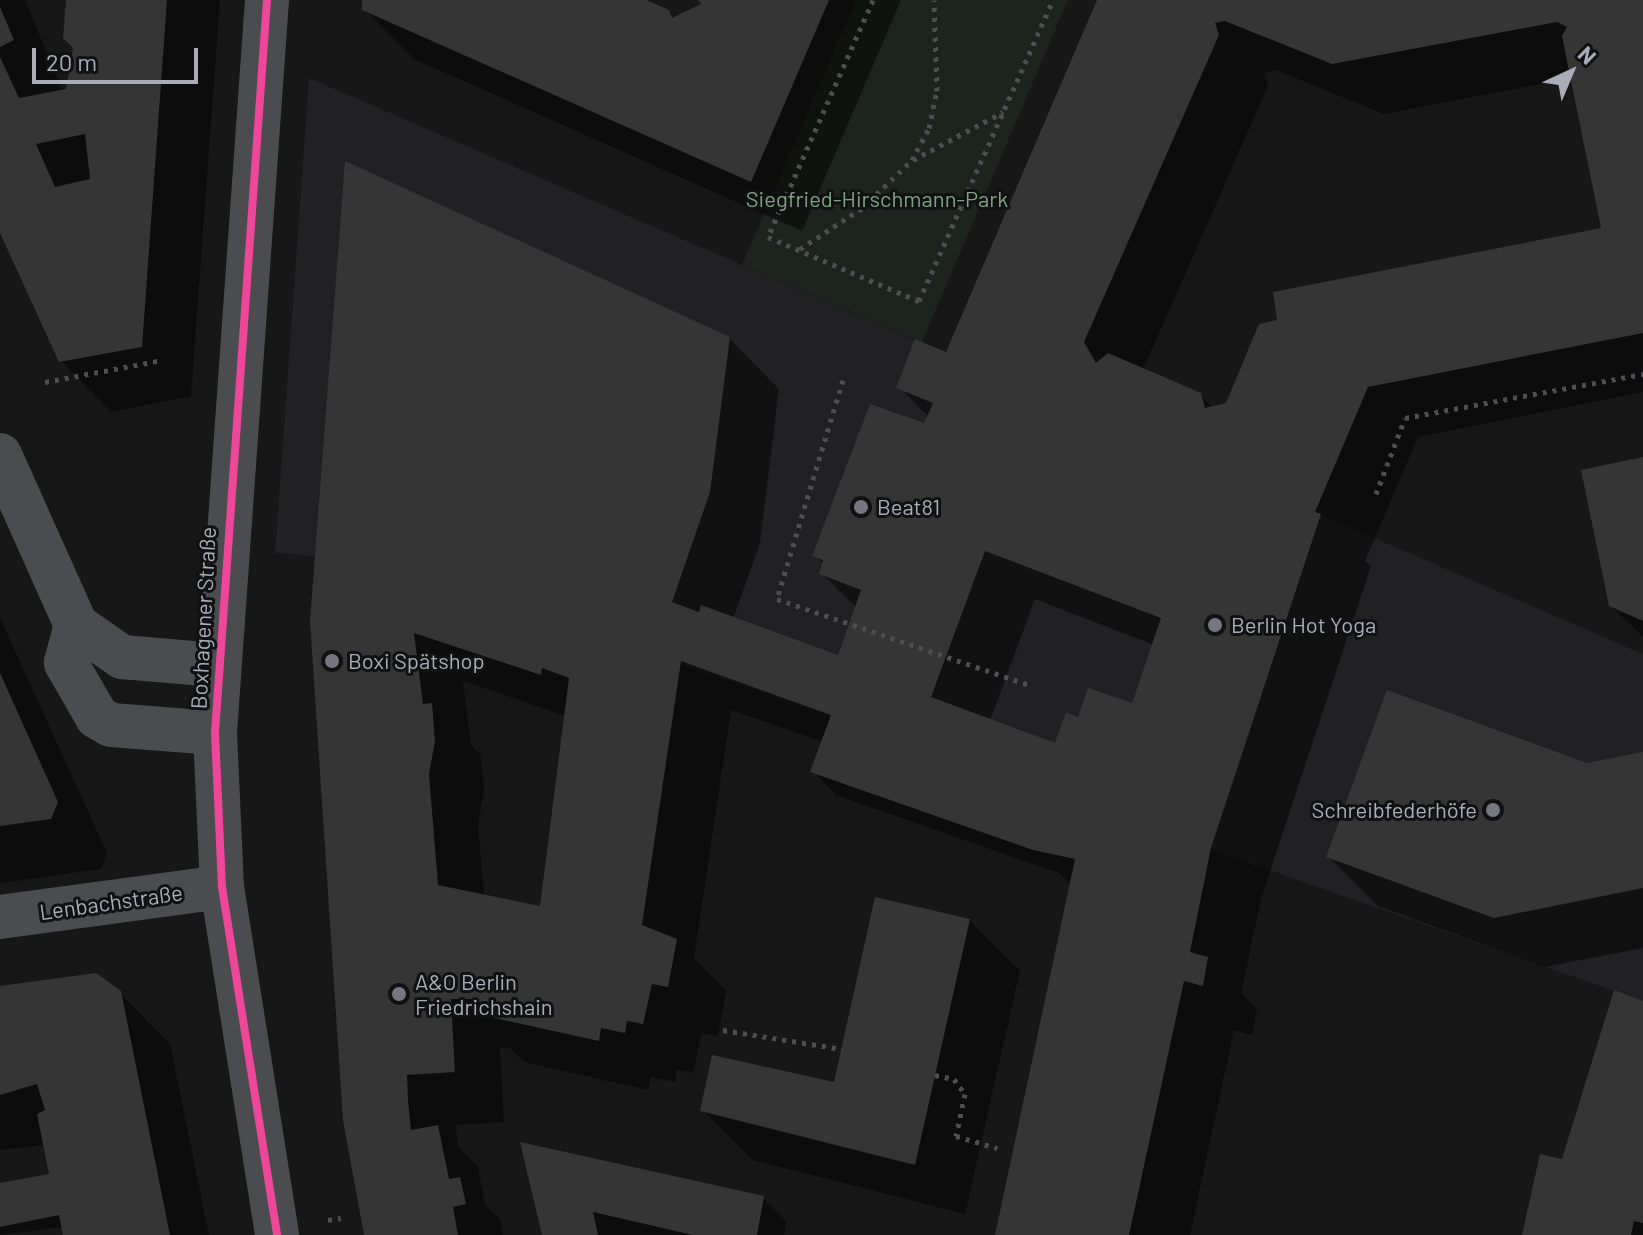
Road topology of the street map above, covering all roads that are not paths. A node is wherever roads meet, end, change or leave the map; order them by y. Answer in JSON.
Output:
{"nodes":[{"id":1,"x":267,"y":0,"type":"edge"},
{"id":2,"x":0,"y":455,"type":"edge"},
{"id":3,"x":76,"y":625,"type":"junction"},
{"id":4,"x":216,"y":665,"type":"junction"},
{"id":5,"x":215,"y":733,"type":"junction"},
{"id":6,"x":222,"y":887,"type":"junction"},
{"id":7,"x":0,"y":917,"type":"edge"},
{"id":8,"x":277,"y":1235,"type":"edge"}],
"edges":[{"from":1,"to":4,"type":"street","name":"Boxhagener Straße"},
{"from":2,"to":3,"type":"street"},
{"from":3,"to":4,"type":"street"},
{"from":3,"to":5,"type":"street"},
{"from":4,"to":5,"type":"street","name":"Boxhagener Straße"},
{"from":5,"to":6,"type":"street","name":"Boxhagener Straße"},
{"from":6,"to":7,"type":"street","name":"Lenbachstraße"},
{"from":6,"to":8,"type":"street","name":"Boxhagener Straße"}]}
